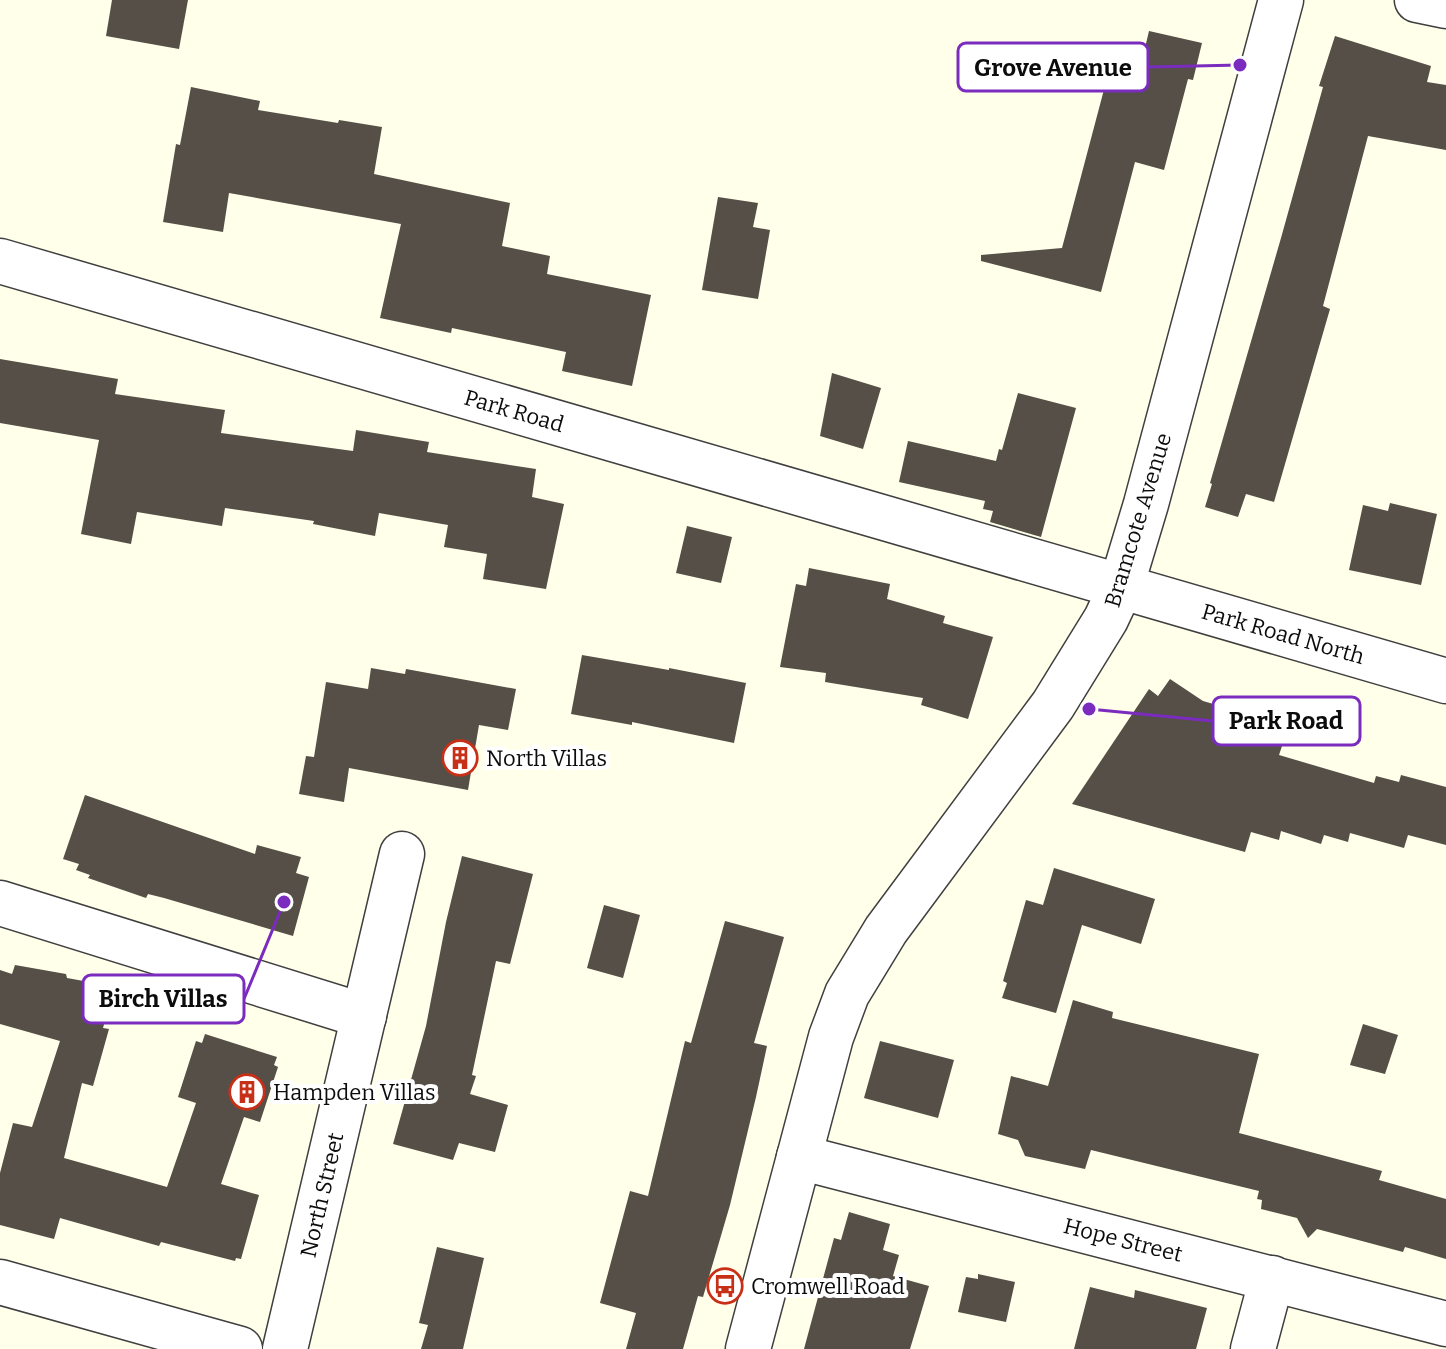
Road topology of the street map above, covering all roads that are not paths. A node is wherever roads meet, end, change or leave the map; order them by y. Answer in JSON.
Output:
{"nodes":[{"id":1,"x":1281,"y":0,"type":"edge"},
{"id":2,"x":1417,"y":0,"type":"edge"},
{"id":3,"x":1446,"y":6,"type":"edge"},
{"id":4,"x":0,"y":261,"type":"edge"},
{"id":5,"x":1121,"y":587,"type":"junction"},
{"id":6,"x":1446,"y":681,"type":"edge"},
{"id":7,"x":402,"y":854,"type":"dead end"},
{"id":8,"x":0,"y":903,"type":"edge"},
{"id":9,"x":364,"y":1016,"type":"junction"},
{"id":10,"x":799,"y":1157,"type":"junction"},
{"id":11,"x":1272,"y":1278,"type":"junction"},
{"id":12,"x":0,"y":1282,"type":"edge"},
{"id":13,"x":1446,"y":1324,"type":"edge"},
{"id":14,"x":240,"y":1349,"type":"edge"},
{"id":15,"x":285,"y":1349,"type":"edge"},
{"id":16,"x":748,"y":1349,"type":"edge"},
{"id":17,"x":1253,"y":1349,"type":"edge"}],
"edges":[{"from":1,"to":5,"type":"street","name":"Bramcote Avenue"},
{"from":2,"to":3,"type":"street"},
{"from":4,"to":5,"type":"street","name":"Park Road"},
{"from":5,"to":6,"type":"street","name":"Park Road North"},
{"from":5,"to":10,"type":"street","name":"Bramcote Avenue"},
{"from":7,"to":9,"type":"street","name":"North Street"},
{"from":8,"to":9,"type":"street"},
{"from":9,"to":15,"type":"street","name":"North Street"},
{"from":10,"to":11,"type":"street","name":"Hope Street"},
{"from":10,"to":16,"type":"street","name":"Bramcote Avenue"},
{"from":11,"to":13,"type":"street","name":"Hope Street"},
{"from":11,"to":17,"type":"street"},
{"from":12,"to":14,"type":"street"}]}
